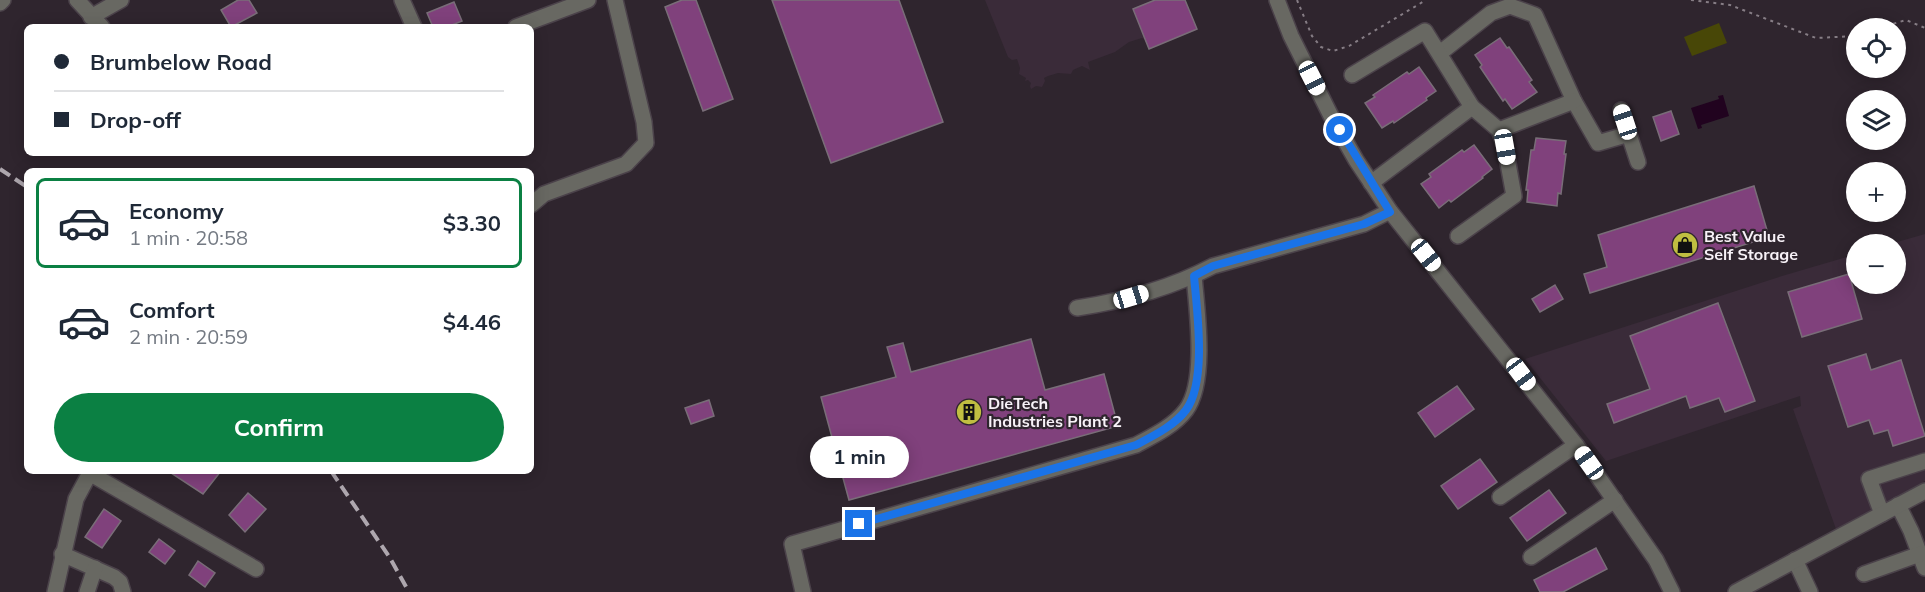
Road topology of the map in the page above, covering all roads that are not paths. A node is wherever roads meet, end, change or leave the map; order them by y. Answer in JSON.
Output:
{"nodes":[{"id":1,"x":77,"y":0,"type":"edge"},
{"id":2,"x":121,"y":0,"type":"edge"},
{"id":3,"x":402,"y":0,"type":"edge"},
{"id":4,"x":588,"y":0,"type":"edge"},
{"id":5,"x":615,"y":0,"type":"edge"},
{"id":6,"x":1277,"y":0,"type":"edge"},
{"id":7,"x":97,"y":22,"type":"edge"},
{"id":8,"x":413,"y":24,"type":"edge"},
{"id":9,"x":524,"y":24,"type":"edge"},
{"id":10,"x":1440,"y":53,"type":"junction"},
{"id":11,"x":1352,"y":75,"type":"dead end"},
{"id":12,"x":1574,"y":101,"type":"junction"},
{"id":13,"x":1472,"y":107,"type":"junction"},
{"id":14,"x":1621,"y":110,"type":"dead end"},
{"id":15,"x":1499,"y":130,"type":"junction"},
{"id":16,"x":1629,"y":134,"type":"junction"},
{"id":17,"x":1638,"y":162,"type":"dead end"},
{"id":18,"x":1371,"y":183,"type":"junction"},
{"id":19,"x":534,"y":202,"type":"edge"},
{"id":20,"x":1390,"y":212,"type":"junction"},
{"id":21,"x":1458,"y":236,"type":"dead end"},
{"id":22,"x":1194,"y":276,"type":"junction"},
{"id":23,"x":1077,"y":308,"type":"dead end"},
{"id":24,"x":1576,"y":445,"type":"junction"},
{"id":25,"x":1925,"y":461,"type":"edge"},
{"id":26,"x":90,"y":474,"type":"edge"},
{"id":27,"x":94,"y":474,"type":"edge"},
{"id":28,"x":1925,"y":491,"type":"edge"},
{"id":29,"x":1500,"y":497,"type":"dead end"},
{"id":30,"x":1615,"y":500,"type":"junction"},
{"id":31,"x":1898,"y":506,"type":"junction"},
{"id":32,"x":1882,"y":514,"type":"junction"},
{"id":33,"x":1919,"y":536,"type":"edge"},
{"id":34,"x":62,"y":554,"type":"junction"},
{"id":35,"x":1531,"y":557,"type":"dead end"},
{"id":36,"x":1795,"y":560,"type":"junction"},
{"id":37,"x":1922,"y":561,"type":"edge"},
{"id":38,"x":95,"y":568,"type":"junction"},
{"id":39,"x":256,"y":569,"type":"dead end"},
{"id":40,"x":1864,"y":574,"type":"dead end"},
{"id":41,"x":55,"y":592,"type":"edge"},
{"id":42,"x":87,"y":592,"type":"edge"},
{"id":43,"x":123,"y":592,"type":"edge"},
{"id":44,"x":803,"y":592,"type":"edge"},
{"id":45,"x":1672,"y":592,"type":"edge"},
{"id":46,"x":1736,"y":592,"type":"edge"},
{"id":47,"x":1810,"y":592,"type":"edge"}],
"edges":[{"from":1,"to":7,"type":"street"},
{"from":2,"to":7,"type":"street"},
{"from":3,"to":8,"type":"street"},
{"from":4,"to":9,"type":"street"},
{"from":5,"to":19,"type":"street"},
{"from":6,"to":18,"type":"street"},
{"from":10,"to":11,"type":"street"},
{"from":10,"to":12,"type":"street"},
{"from":10,"to":13,"type":"street"},
{"from":12,"to":15,"type":"street"},
{"from":12,"to":16,"type":"street"},
{"from":13,"to":15,"type":"street"},
{"from":13,"to":18,"type":"street"},
{"from":14,"to":16,"type":"street"},
{"from":15,"to":21,"type":"street"},
{"from":16,"to":17,"type":"street"},
{"from":18,"to":20,"type":"street"},
{"from":20,"to":22,"type":"street"},
{"from":20,"to":24,"type":"street"},
{"from":22,"to":23,"type":"street"},
{"from":22,"to":44,"type":"street"},
{"from":24,"to":29,"type":"street"},
{"from":24,"to":30,"type":"street"},
{"from":25,"to":32,"type":"street"},
{"from":26,"to":34,"type":"street"},
{"from":27,"to":39,"type":"street"},
{"from":28,"to":31,"type":"street"},
{"from":30,"to":35,"type":"street"},
{"from":30,"to":45,"type":"street"},
{"from":31,"to":32,"type":"street"},
{"from":31,"to":33,"type":"street"},
{"from":32,"to":36,"type":"street"},
{"from":33,"to":37,"type":"street"},
{"from":34,"to":38,"type":"street"},
{"from":34,"to":41,"type":"street"},
{"from":36,"to":46,"type":"street"},
{"from":36,"to":47,"type":"street"},
{"from":37,"to":40,"type":"street"},
{"from":38,"to":42,"type":"street"},
{"from":38,"to":43,"type":"street"}]}
